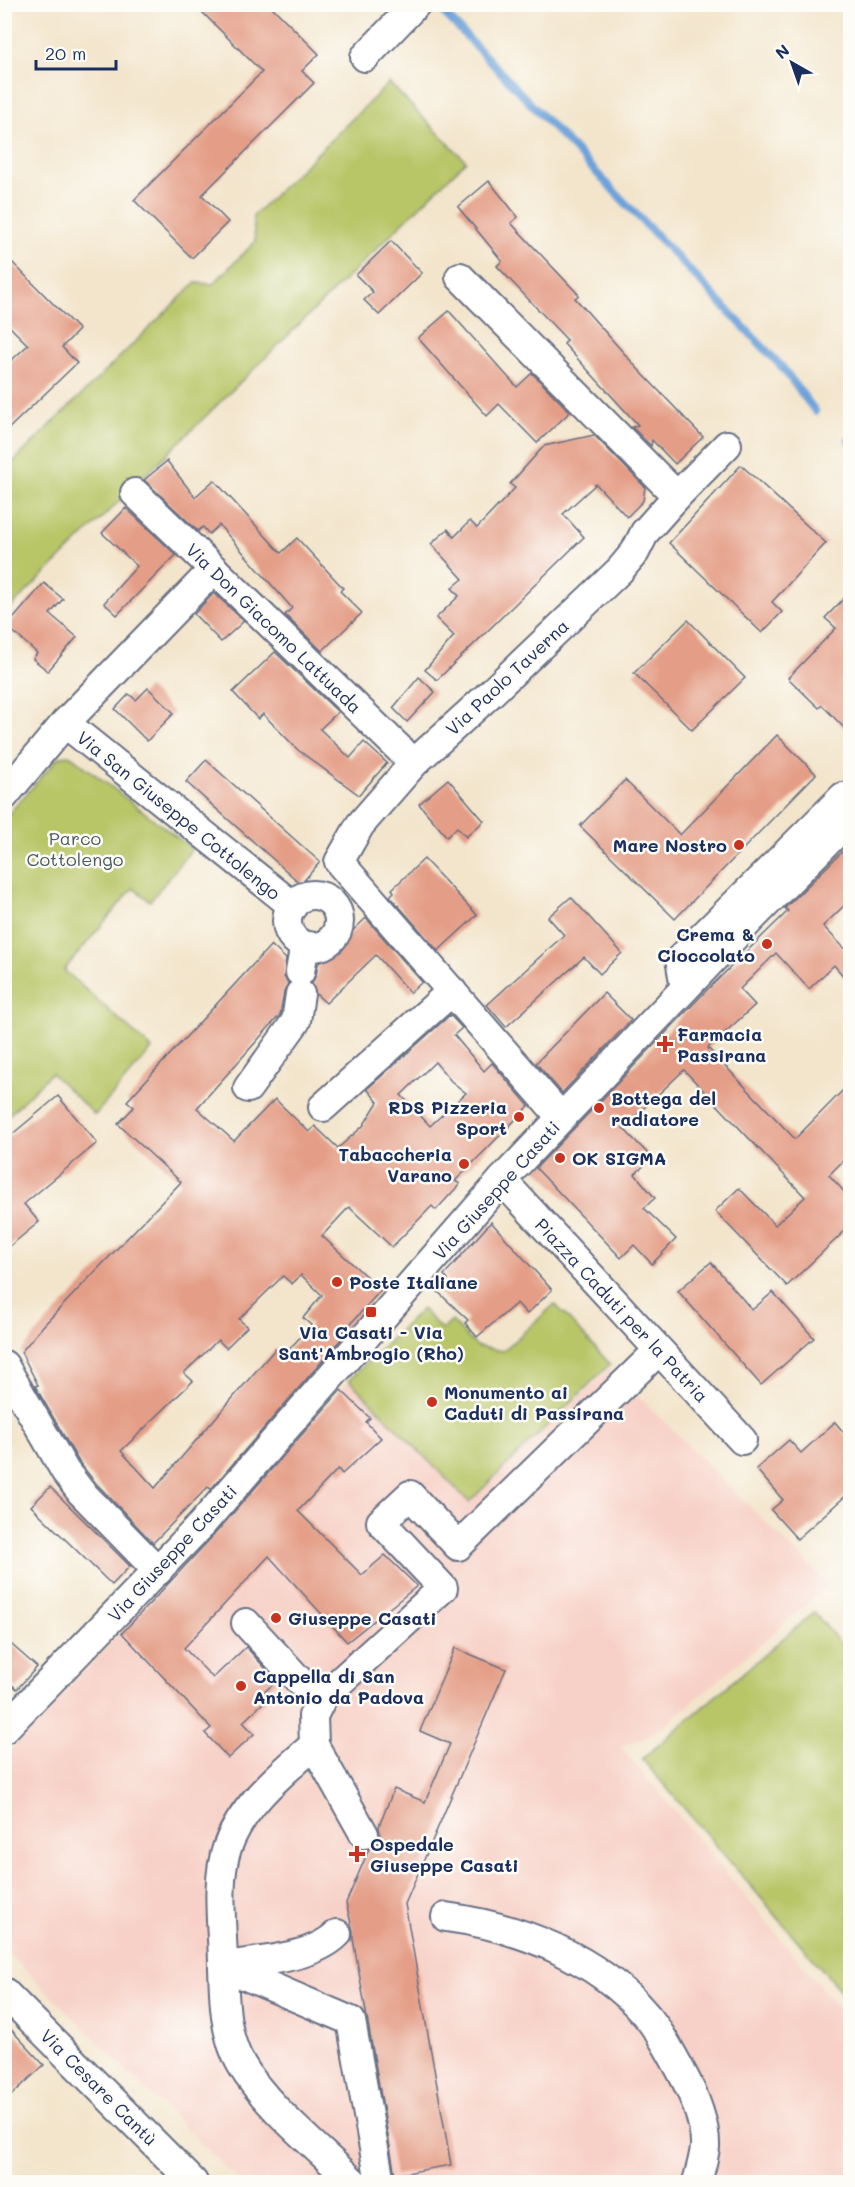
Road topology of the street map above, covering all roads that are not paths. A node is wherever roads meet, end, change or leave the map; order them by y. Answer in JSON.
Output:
{"nodes":[{"id":1,"x":416,"y":4,"type":"edge"},
{"id":2,"x":365,"y":57,"type":"dead end"},
{"id":3,"x":460,"y":276,"type":"dead end"},
{"id":4,"x":727,"y":445,"type":"dead end"},
{"id":5,"x":135,"y":493,"type":"dead end"},
{"id":6,"x":677,"y":496,"type":"junction"},
{"id":7,"x":214,"y":569,"type":"junction"},
{"id":8,"x":65,"y":723,"type":"junction"},
{"id":9,"x":414,"y":763,"type":"junction"},
{"id":10,"x":4,"y":796,"type":"edge"},
{"id":11,"x":850,"y":797,"type":"edge"},
{"id":12,"x":850,"y":819,"type":"edge"},
{"id":13,"x":339,"y":861,"type":"junction"},
{"id":14,"x":293,"y":906,"type":"junction"},
{"id":15,"x":331,"y":908,"type":"junction"},
{"id":16,"x":380,"y":910,"type":"junction"},
{"id":17,"x":303,"y":971,"type":"junction"},
{"id":18,"x":685,"y":988,"type":"junction"},
{"id":19,"x":452,"y":991,"type":"junction"},
{"id":20,"x":248,"y":1088,"type":"dead end"},
{"id":21,"x":323,"y":1107,"type":"dead end"},
{"id":22,"x":561,"y":1117,"type":"junction"},
{"id":23,"x":501,"y":1180,"type":"junction"},
{"id":24,"x":658,"y":1351,"type":"junction"},
{"id":25,"x":4,"y":1365,"type":"edge"},
{"id":26,"x":742,"y":1440,"type":"dead end"},
{"id":27,"x":158,"y":1571,"type":"junction"},
{"id":28,"x":246,"y":1623,"type":"dead end"},
{"id":29,"x":319,"y":1702,"type":"junction"},
{"id":30,"x":9,"y":1715,"type":"edge"},
{"id":31,"x":314,"y":1744,"type":"junction"},
{"id":32,"x":364,"y":1834,"type":"dead end"},
{"id":33,"x":446,"y":1917,"type":"dead end"},
{"id":34,"x":337,"y":1934,"type":"dead end"},
{"id":35,"x":223,"y":1965,"type":"junction"},
{"id":36,"x":4,"y":1992,"type":"edge"},
{"id":37,"x":194,"y":2182,"type":"edge"},
{"id":38,"x":353,"y":2182,"type":"edge"},
{"id":39,"x":380,"y":2182,"type":"edge"},
{"id":40,"x":697,"y":2182,"type":"edge"}],
"edges":[{"from":1,"to":2,"type":"street"},
{"from":3,"to":6,"type":"street"},
{"from":4,"to":6,"type":"street","name":"Via Paolo Taverna"},
{"from":5,"to":7,"type":"street","name":"Via Don Giacomo Lattuada"},
{"from":6,"to":9,"type":"street","name":"Via Paolo Taverna"},
{"from":7,"to":8,"type":"street","name":"Via San Giuseppe Cottolengo"},
{"from":7,"to":9,"type":"street","name":"Via Don Giacomo Lattuada"},
{"from":8,"to":10,"type":"street","name":"Via San Giuseppe Cottolengo"},
{"from":8,"to":14,"type":"street","name":"Via San Giuseppe Cottolengo"},
{"from":9,"to":13,"type":"street","name":"Via Paolo Taverna"},
{"from":11,"to":18,"type":"street"},
{"from":12,"to":18,"type":"street","name":"Via Giuseppe Casati"},
{"from":13,"to":15,"type":"street","name":"Via Paolo Taverna"},
{"from":13,"to":16,"type":"street"},
{"from":14,"to":15,"type":"street"},
{"from":14,"to":17,"type":"street"},
{"from":15,"to":16,"type":"street"},
{"from":15,"to":17,"type":"street","name":"Via Paolo Taverna"},
{"from":16,"to":19,"type":"street"},
{"from":17,"to":20,"type":"street"},
{"from":18,"to":22,"type":"street","name":"Via Giuseppe Casati"},
{"from":19,"to":21,"type":"street"},
{"from":19,"to":22,"type":"street"},
{"from":22,"to":23,"type":"street","name":"Via Giuseppe Casati"},
{"from":23,"to":24,"type":"street","name":"Piazza Caduti per la Patria"},
{"from":23,"to":27,"type":"street","name":"Via Giuseppe Casati"},
{"from":24,"to":26,"type":"street","name":"Piazza Caduti per la Patria"},
{"from":24,"to":29,"type":"street"},
{"from":25,"to":27,"type":"street"},
{"from":27,"to":30,"type":"street","name":"Via Giuseppe Casati"},
{"from":28,"to":29,"type":"street"},
{"from":29,"to":31,"type":"street"},
{"from":31,"to":32,"type":"street"},
{"from":31,"to":35,"type":"street"},
{"from":33,"to":40,"type":"street"},
{"from":34,"to":35,"type":"street"},
{"from":35,"to":38,"type":"street"},
{"from":35,"to":39,"type":"street"},
{"from":36,"to":37,"type":"street","name":"Via Cesare Cantù"}]}
